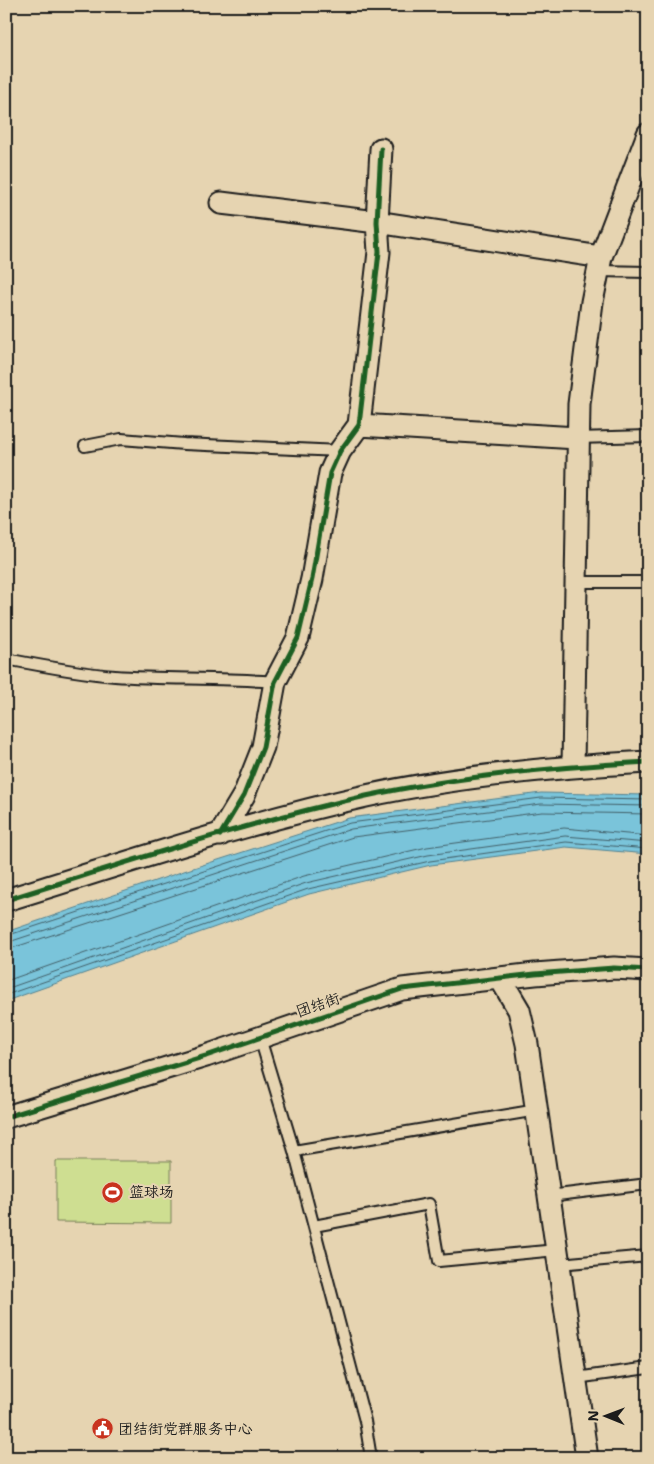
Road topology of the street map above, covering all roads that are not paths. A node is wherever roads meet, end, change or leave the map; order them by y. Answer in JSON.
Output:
{"nodes":[{"id":1,"x":648,"y":134,"type":"edge"},
{"id":2,"x":381,"y":150,"type":"dead end"},
{"id":3,"x":221,"y":203,"type":"dead end"},
{"id":4,"x":377,"y":222,"type":"junction"},
{"id":5,"x":599,"y":264,"type":"junction"},
{"id":6,"x":648,"y":272,"type":"edge"},
{"id":7,"x":359,"y":425,"type":"junction"},
{"id":8,"x":648,"y":436,"type":"edge"},
{"id":9,"x":577,"y":438,"type":"junction"},
{"id":10,"x":85,"y":446,"type":"dead end"},
{"id":11,"x":340,"y":451,"type":"junction"},
{"id":12,"x":575,"y":582,"type":"junction"},
{"id":13,"x":648,"y":582,"type":"edge"},
{"id":14,"x":6,"y":659,"type":"edge"},
{"id":15,"x":275,"y":682,"type":"junction"},
{"id":16,"x":648,"y":762,"type":"edge"},
{"id":17,"x":573,"y":766,"type":"junction"},
{"id":18,"x":220,"y":835,"type":"junction"},
{"id":19,"x":6,"y":900,"type":"edge"},
{"id":20,"x":648,"y":970,"type":"edge"},
{"id":21,"x":500,"y":978,"type":"junction"},
{"id":22,"x":260,"y":1038,"type":"junction"},
{"id":23,"x":537,"y":1110,"type":"junction"},
{"id":24,"x":6,"y":1117,"type":"edge"},
{"id":25,"x":294,"y":1151,"type":"junction"},
{"id":26,"x":648,"y":1184,"type":"edge"},
{"id":27,"x":549,"y":1196,"type":"junction"},
{"id":28,"x":314,"y":1226,"type":"junction"},
{"id":29,"x":648,"y":1256,"type":"edge"},
{"id":30,"x":558,"y":1257,"type":"junction"},
{"id":31,"x":648,"y":1368,"type":"edge"},
{"id":32,"x":576,"y":1378,"type":"junction"},
{"id":33,"x":371,"y":1458,"type":"edge"},
{"id":34,"x":587,"y":1458,"type":"edge"}],
"edges":[{"from":1,"to":5,"type":"street"},
{"from":2,"to":4,"type":"street"},
{"from":3,"to":4,"type":"street"},
{"from":4,"to":5,"type":"street"},
{"from":4,"to":7,"type":"street"},
{"from":5,"to":6,"type":"lane"},
{"from":5,"to":9,"type":"street"},
{"from":7,"to":9,"type":"street"},
{"from":7,"to":11,"type":"street"},
{"from":8,"to":9,"type":"lane"},
{"from":9,"to":12,"type":"street"},
{"from":10,"to":11,"type":"lane"},
{"from":11,"to":15,"type":"street"},
{"from":12,"to":13,"type":"lane"},
{"from":12,"to":17,"type":"street"},
{"from":14,"to":15,"type":"lane"},
{"from":15,"to":18,"type":"street"},
{"from":16,"to":17,"type":"street"},
{"from":17,"to":18,"type":"street"},
{"from":18,"to":19,"type":"street"},
{"from":20,"to":21,"type":"street","name":"团结街"},
{"from":21,"to":22,"type":"street","name":"团结街"},
{"from":21,"to":23,"type":"street"},
{"from":22,"to":24,"type":"street","name":"团结街"},
{"from":22,"to":25,"type":"lane"},
{"from":23,"to":25,"type":"lane"},
{"from":23,"to":27,"type":"street"},
{"from":25,"to":28,"type":"lane"},
{"from":26,"to":27,"type":"lane"},
{"from":27,"to":30,"type":"street"},
{"from":28,"to":30,"type":"lane"},
{"from":28,"to":33,"type":"lane"},
{"from":29,"to":30,"type":"lane"},
{"from":30,"to":32,"type":"street"},
{"from":31,"to":32,"type":"lane"},
{"from":32,"to":34,"type":"street"}]}
